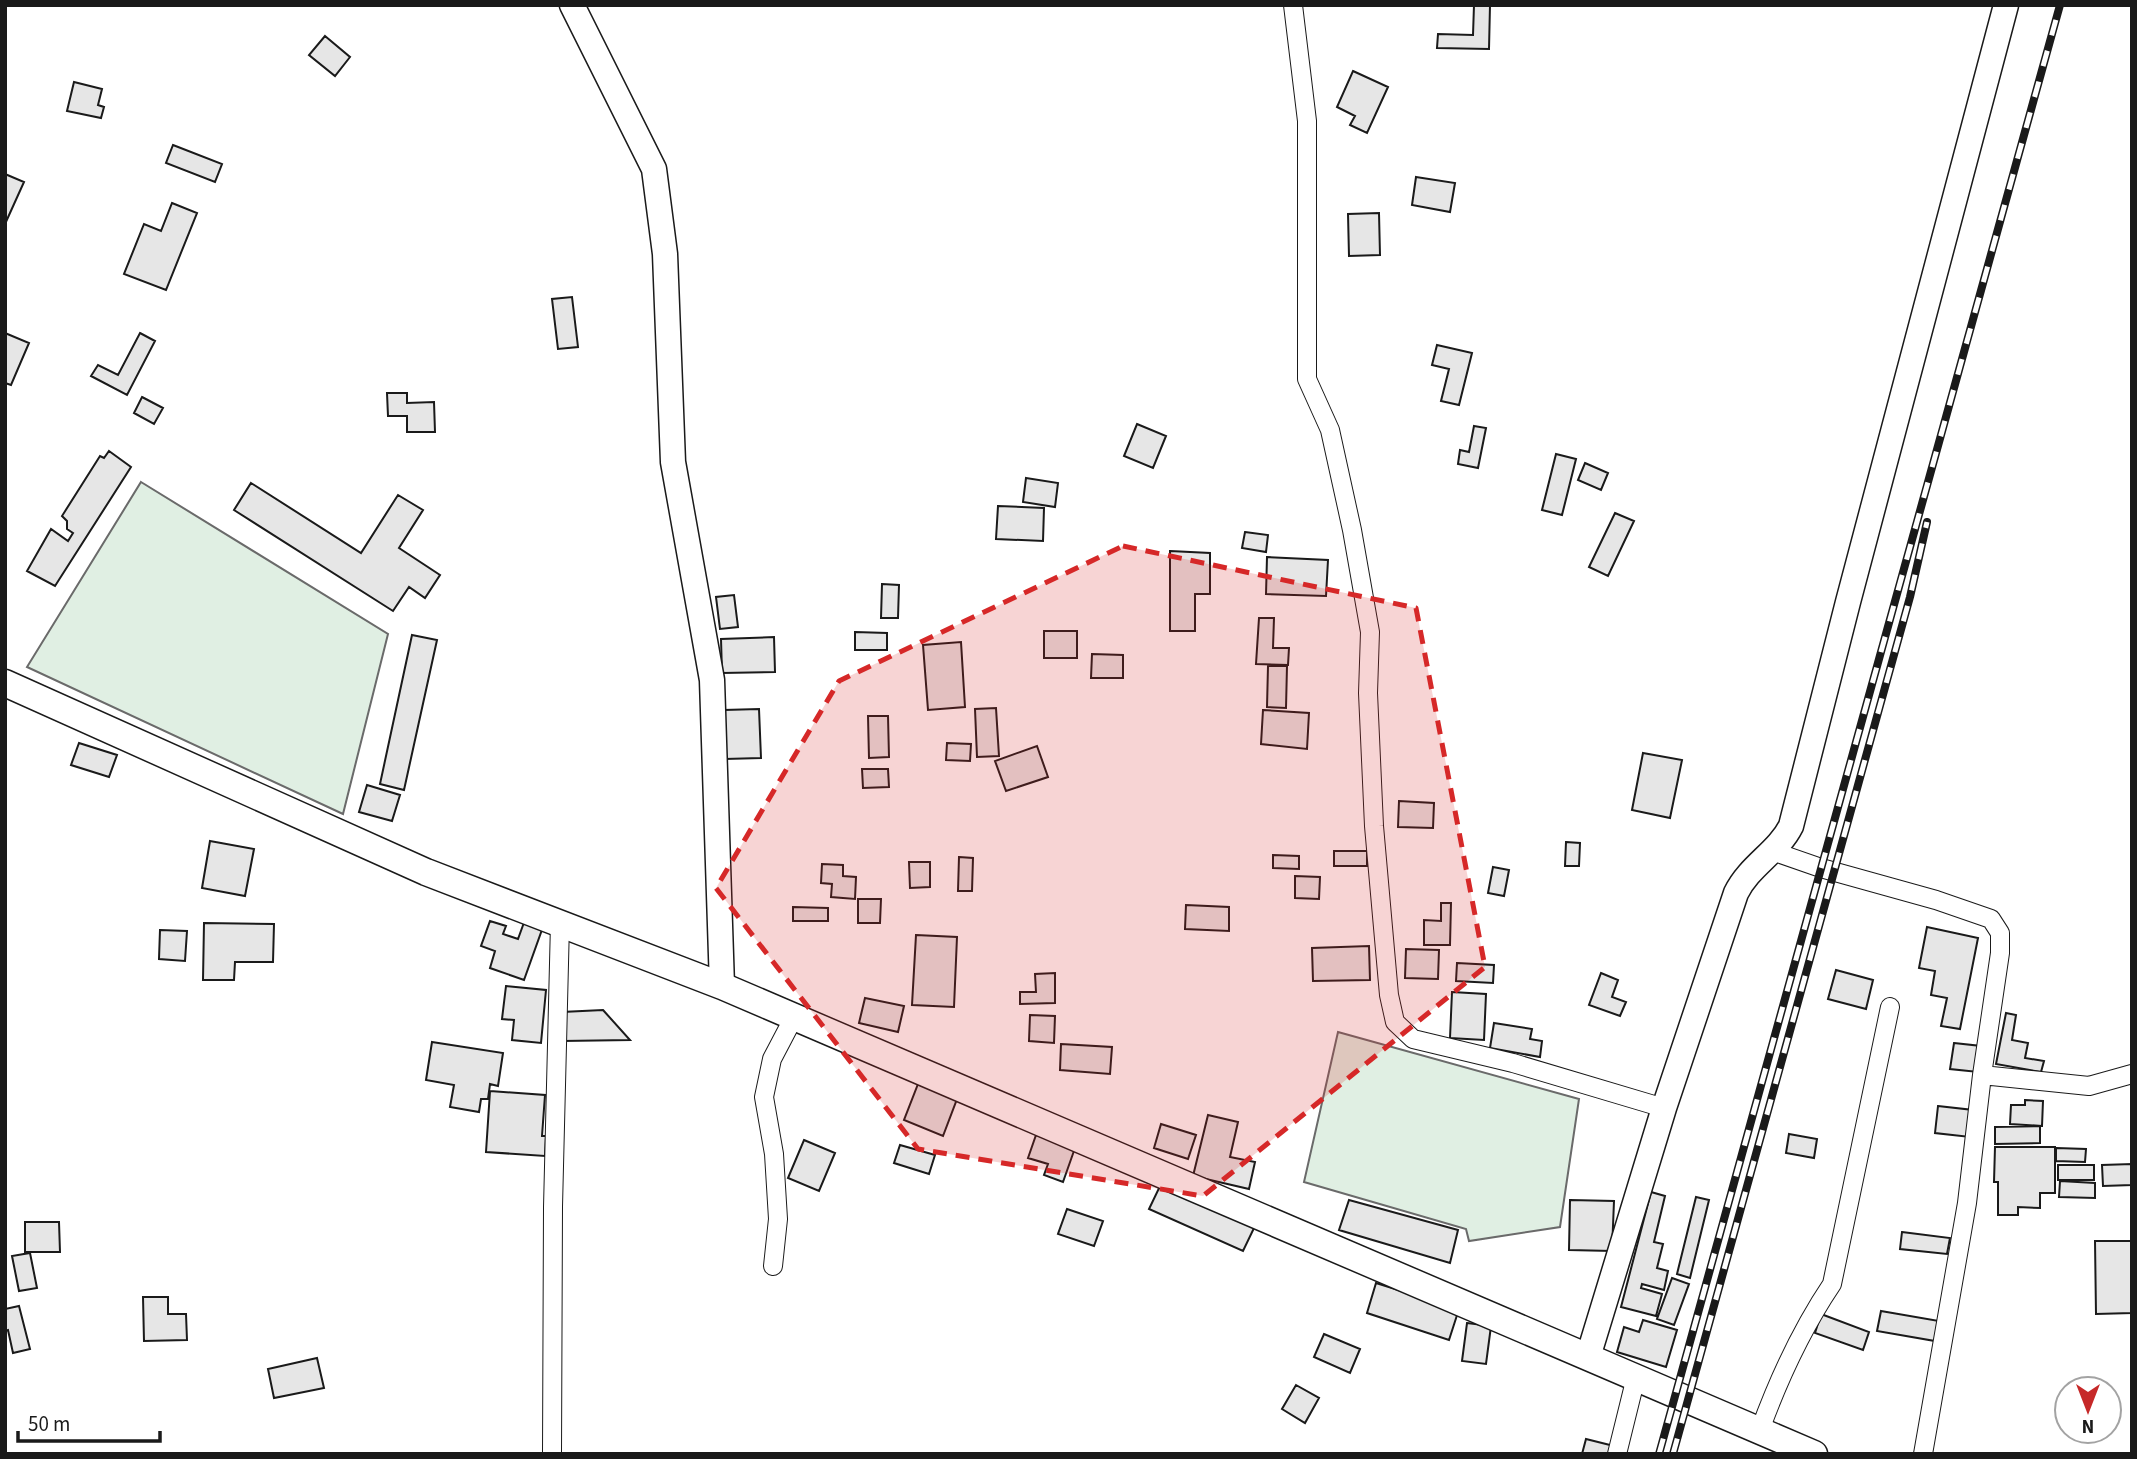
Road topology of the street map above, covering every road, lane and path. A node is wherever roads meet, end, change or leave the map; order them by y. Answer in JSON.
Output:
{"nodes":[{"id":1,"x":572,"y":5,"type":"edge"},
{"id":2,"x":1293,"y":5,"type":"edge"},
{"id":3,"x":2006,"y":5,"type":"edge"},
{"id":4,"x":5,"y":683,"type":"edge"},
{"id":5,"x":1772,"y":851,"type":"junction"},
{"id":6,"x":560,"y":923,"type":"junction"},
{"id":7,"x":722,"y":986,"type":"junction"},
{"id":8,"x":1890,"y":1007,"type":"dead end"},
{"id":9,"x":794,"y":1017,"type":"junction"},
{"id":10,"x":2132,"y":1074,"type":"edge"},
{"id":11,"x":1982,"y":1075,"type":"junction"},
{"id":12,"x":1664,"y":1108,"type":"junction"},
{"id":13,"x":773,"y":1266,"type":"dead end"},
{"id":14,"x":1588,"y":1357,"type":"junction"},
{"id":15,"x":1636,"y":1377,"type":"junction"},
{"id":16,"x":1769,"y":1440,"type":"edge"},
{"id":17,"x":552,"y":1454,"type":"edge"},
{"id":18,"x":1617,"y":1454,"type":"edge"},
{"id":19,"x":1814,"y":1454,"type":"edge"},
{"id":20,"x":1923,"y":1454,"type":"edge"}],
"edges":[{"from":1,"to":7,"type":"street"},
{"from":2,"to":12,"type":"street"},
{"from":3,"to":5,"type":"street"},
{"from":4,"to":6,"type":"main road"},
{"from":5,"to":11,"type":"street"},
{"from":5,"to":12,"type":"street"},
{"from":6,"to":7,"type":"main road"},
{"from":6,"to":17,"type":"street"},
{"from":7,"to":9,"type":"main road"},
{"from":8,"to":16,"type":"street"},
{"from":9,"to":13,"type":"street"},
{"from":9,"to":14,"type":"main road"},
{"from":10,"to":11,"type":"street"},
{"from":11,"to":20,"type":"street"},
{"from":12,"to":14,"type":"street"},
{"from":14,"to":15,"type":"main road"},
{"from":15,"to":16,"type":"main road"},
{"from":15,"to":18,"type":"street"},
{"from":16,"to":19,"type":"main road"}]}
